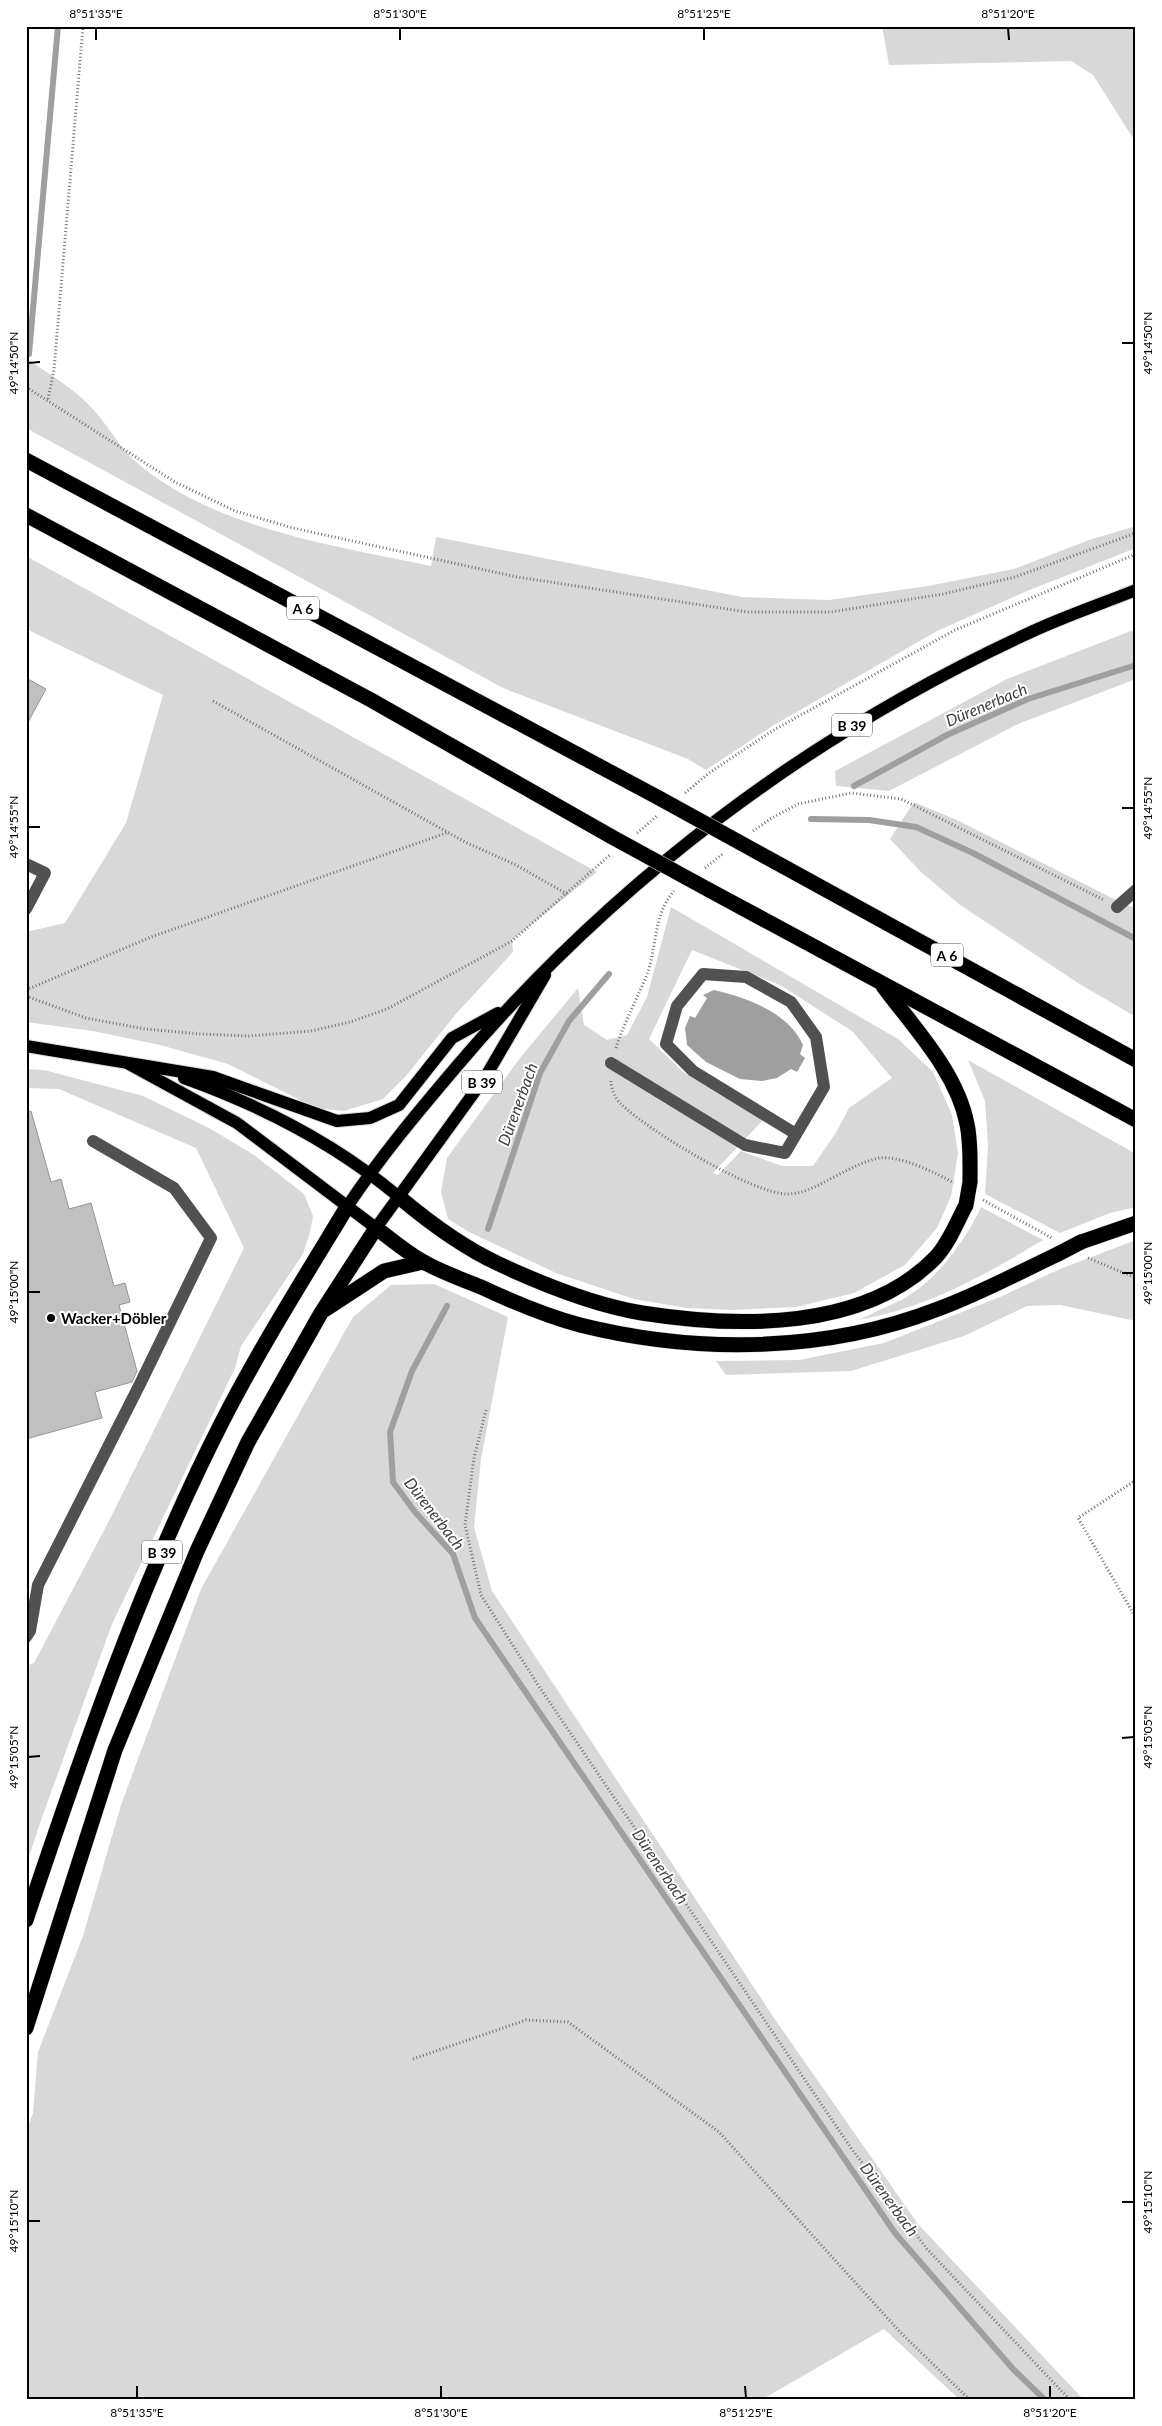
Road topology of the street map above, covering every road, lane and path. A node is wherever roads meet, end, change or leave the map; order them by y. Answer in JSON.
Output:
{"nodes":[{"id":1,"x":83,"y":26,"type":"edge"},
{"id":2,"x":26,"y":387,"type":"edge"},
{"id":3,"x":48,"y":399,"type":"junction"},
{"id":4,"x":26,"y":460,"type":"edge"},
{"id":5,"x":26,"y":515,"type":"edge"},
{"id":6,"x":1136,"y":533,"type":"edge"},
{"id":7,"x":1136,"y":590,"type":"edge"},
{"id":8,"x":213,"y":700,"type":"dead end"},
{"id":9,"x":449,"y":832,"type":"junction"},
{"id":10,"x":747,"y":836,"type":"dead end"},
{"id":11,"x":725,"y":853,"type":"dead end"},
{"id":12,"x":26,"y":864,"type":"edge"},
{"id":13,"x":702,"y":870,"type":"dead end"},
{"id":14,"x":680,"y":887,"type":"dead end"},
{"id":15,"x":1136,"y":890,"type":"edge"},
{"id":16,"x":567,"y":894,"type":"dead end"},
{"id":17,"x":1117,"y":907,"type":"joint"},
{"id":18,"x":26,"y":909,"type":"edge"},
{"id":19,"x":554,"y":960,"type":"junction"},
{"id":20,"x":881,"y":983,"type":"junction"},
{"id":21,"x":26,"y":990,"type":"edge"},
{"id":22,"x":505,"y":1010,"type":"junction"},
{"id":23,"x":26,"y":1046,"type":"edge"},
{"id":24,"x":1136,"y":1060,"type":"edge"},
{"id":25,"x":611,"y":1063,"type":"junction"},
{"id":26,"x":129,"y":1064,"type":"junction"},
{"id":27,"x":160,"y":1070,"type":"junction"},
{"id":28,"x":1136,"y":1120,"type":"edge"},
{"id":29,"x":796,"y":1134,"type":"junction"},
{"id":30,"x":93,"y":1141,"type":"dead end"},
{"id":31,"x":370,"y":1172,"type":"junction"},
{"id":32,"x":964,"y":1184,"type":"junction"},
{"id":33,"x":399,"y":1197,"type":"junction"},
{"id":34,"x":980,"y":1198,"type":"dead end"},
{"id":35,"x":347,"y":1207,"type":"junction"},
{"id":36,"x":1136,"y":1223,"type":"edge"},
{"id":37,"x":376,"y":1228,"type":"junction"},
{"id":38,"x":1056,"y":1247,"type":"junction"},
{"id":39,"x":1080,"y":1248,"type":"junction"},
{"id":40,"x":423,"y":1262,"type":"junction"},
{"id":41,"x":1136,"y":1278,"type":"edge"},
{"id":42,"x":321,"y":1313,"type":"junction"},
{"id":43,"x":486,"y":1410,"type":"dead end"},
{"id":44,"x":1136,"y":1480,"type":"edge"},
{"id":45,"x":1136,"y":1618,"type":"edge"},
{"id":46,"x":26,"y":1637,"type":"edge"},
{"id":47,"x":26,"y":1920,"type":"edge"},
{"id":48,"x":26,"y":2028,"type":"edge"},
{"id":49,"x":413,"y":2060,"type":"dead end"},
{"id":50,"x":970,"y":2400,"type":"edge"},
{"id":51,"x":1070,"y":2400,"type":"edge"}],
"edges":[{"from":1,"to":3,"type":"path"},
{"from":2,"to":3,"type":"path"},
{"from":3,"to":6,"type":"path"},
{"from":4,"to":24,"type":"highway","number":"A 6","bridge":true},
{"from":5,"to":20,"type":"highway","bridge":true},
{"from":7,"to":19,"type":"main road","number":"B 39"},
{"from":8,"to":9,"type":"path"},
{"from":9,"to":16,"type":"path"},
{"from":9,"to":21,"type":"path"},
{"from":10,"to":17,"type":"path"},
{"from":11,"to":13,"type":"path"},
{"from":12,"to":18,"type":"lane"},
{"from":14,"to":25,"type":"path"},
{"from":15,"to":17,"type":"lane"},
{"from":19,"to":22,"type":"main road","number":"B 39"},
{"from":19,"to":33,"type":"main road","number":"B 39"},
{"from":20,"to":28,"type":"highway"},
{"from":20,"to":32,"type":"highway"},
{"from":22,"to":27,"type":"main road"},
{"from":22,"to":31,"type":"main road","number":"B 39"},
{"from":23,"to":26,"type":"main road"},
{"from":25,"to":29,"type":"lane"},
{"from":25,"to":32,"type":"path"},
{"from":26,"to":27,"type":"main road"},
{"from":26,"to":35,"type":"main road"},
{"from":27,"to":31,"type":"main road"},
{"from":29,"to":29,"type":"lane"},
{"from":30,"to":46,"type":"lane"},
{"from":31,"to":33,"type":"main road"},
{"from":31,"to":35,"type":"main road","number":"B 39"},
{"from":32,"to":33,"type":"highway","bridge":true},
{"from":33,"to":37,"type":"main road","number":"B 39"},
{"from":34,"to":38,"type":"path"},
{"from":35,"to":37,"type":"main road"},
{"from":35,"to":47,"type":"highway","number":"B 39"},
{"from":36,"to":39,"type":"highway"},
{"from":37,"to":40,"type":"highway"},
{"from":37,"to":42,"type":"highway","number":"B 39"},
{"from":38,"to":39,"type":"highway","bridge":true},
{"from":38,"to":40,"type":"highway"},
{"from":39,"to":41,"type":"path"},
{"from":40,"to":42,"type":"highway"},
{"from":42,"to":48,"type":"highway","number":"B 39"},
{"from":43,"to":51,"type":"path"},
{"from":44,"to":45,"type":"path"},
{"from":49,"to":50,"type":"path"}]}
